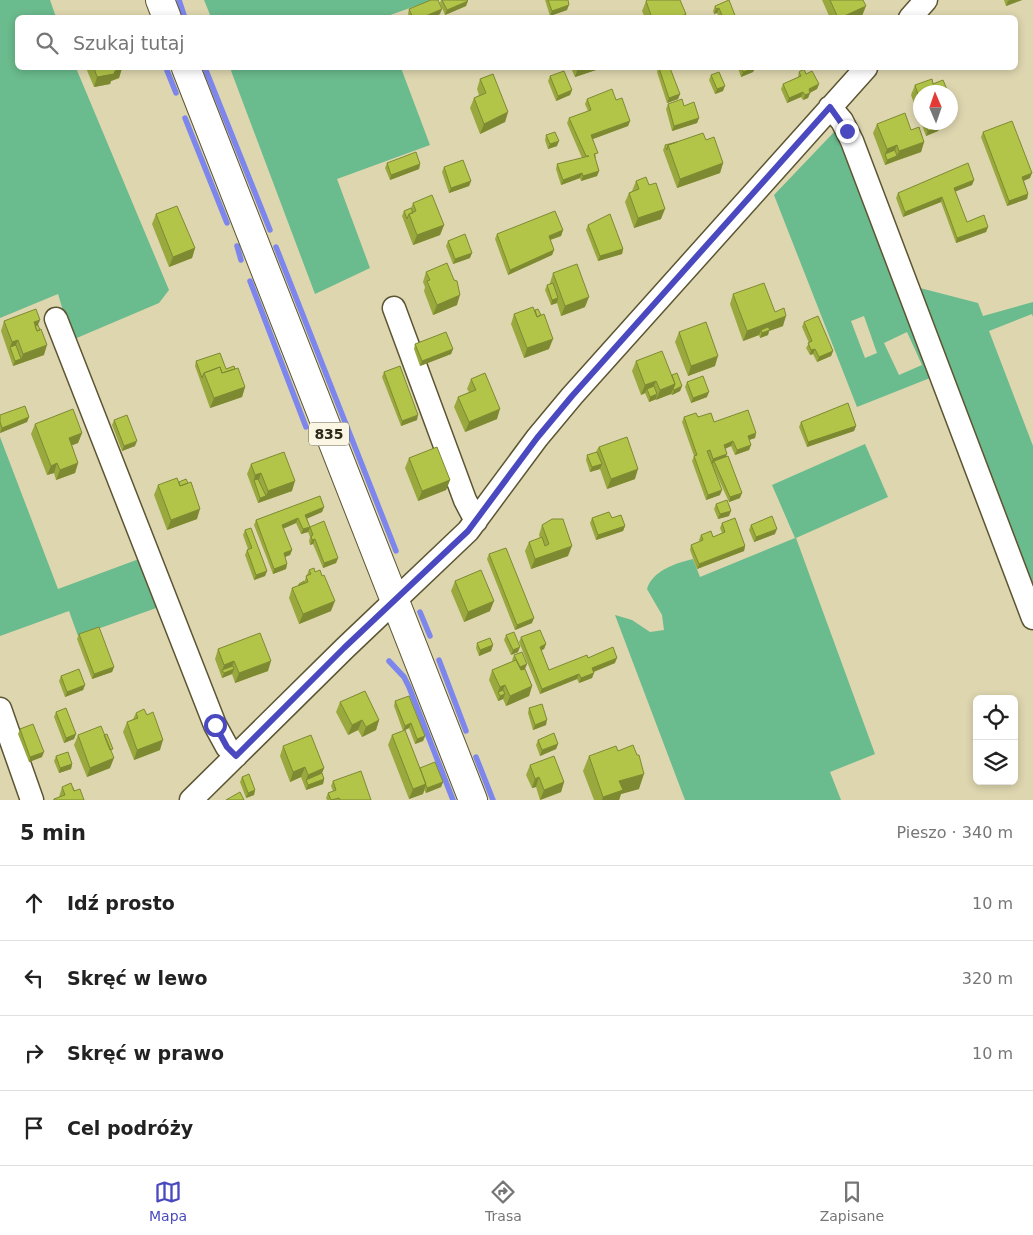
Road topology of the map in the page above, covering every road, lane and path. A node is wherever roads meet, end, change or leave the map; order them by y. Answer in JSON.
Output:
{"nodes":[{"id":1,"x":160,"y":0,"type":"edge"},
{"id":2,"x":926,"y":0,"type":"edge"},
{"id":3,"x":166,"y":15,"type":"edge"},
{"id":4,"x":913,"y":15,"type":"edge"},
{"id":5,"x":187,"y":70,"type":"edge"},
{"id":6,"x":864,"y":70,"type":"edge"},
{"id":7,"x":830,"y":107,"type":"junction"},
{"id":8,"x":394,"y":308,"type":"dead end"},
{"id":9,"x":56,"y":319,"type":"dead end"},
{"id":10,"x":476,"y":521,"type":"junction"},
{"id":11,"x":394,"y":601,"type":"junction"},
{"id":12,"x":1033,"y":618,"type":"edge"},
{"id":13,"x":0,"y":709,"type":"edge"},
{"id":14,"x":236,"y":756,"type":"junction"},
{"id":15,"x":32,"y":800,"type":"edge"},
{"id":16,"x":192,"y":800,"type":"edge"},
{"id":17,"x":473,"y":800,"type":"edge"}],
"edges":[{"from":1,"to":3,"type":"main road"},
{"from":2,"to":4,"type":"street"},
{"from":5,"to":11,"type":"main road","number":"835"},
{"from":6,"to":7,"type":"street"},
{"from":7,"to":10,"type":"street"},
{"from":7,"to":12,"type":"street"},
{"from":8,"to":10,"type":"street"},
{"from":9,"to":14,"type":"street"},
{"from":10,"to":11,"type":"street"},
{"from":11,"to":14,"type":"street"},
{"from":11,"to":17,"type":"main road","number":"835"},
{"from":13,"to":15,"type":"street"},
{"from":14,"to":16,"type":"street"}]}
